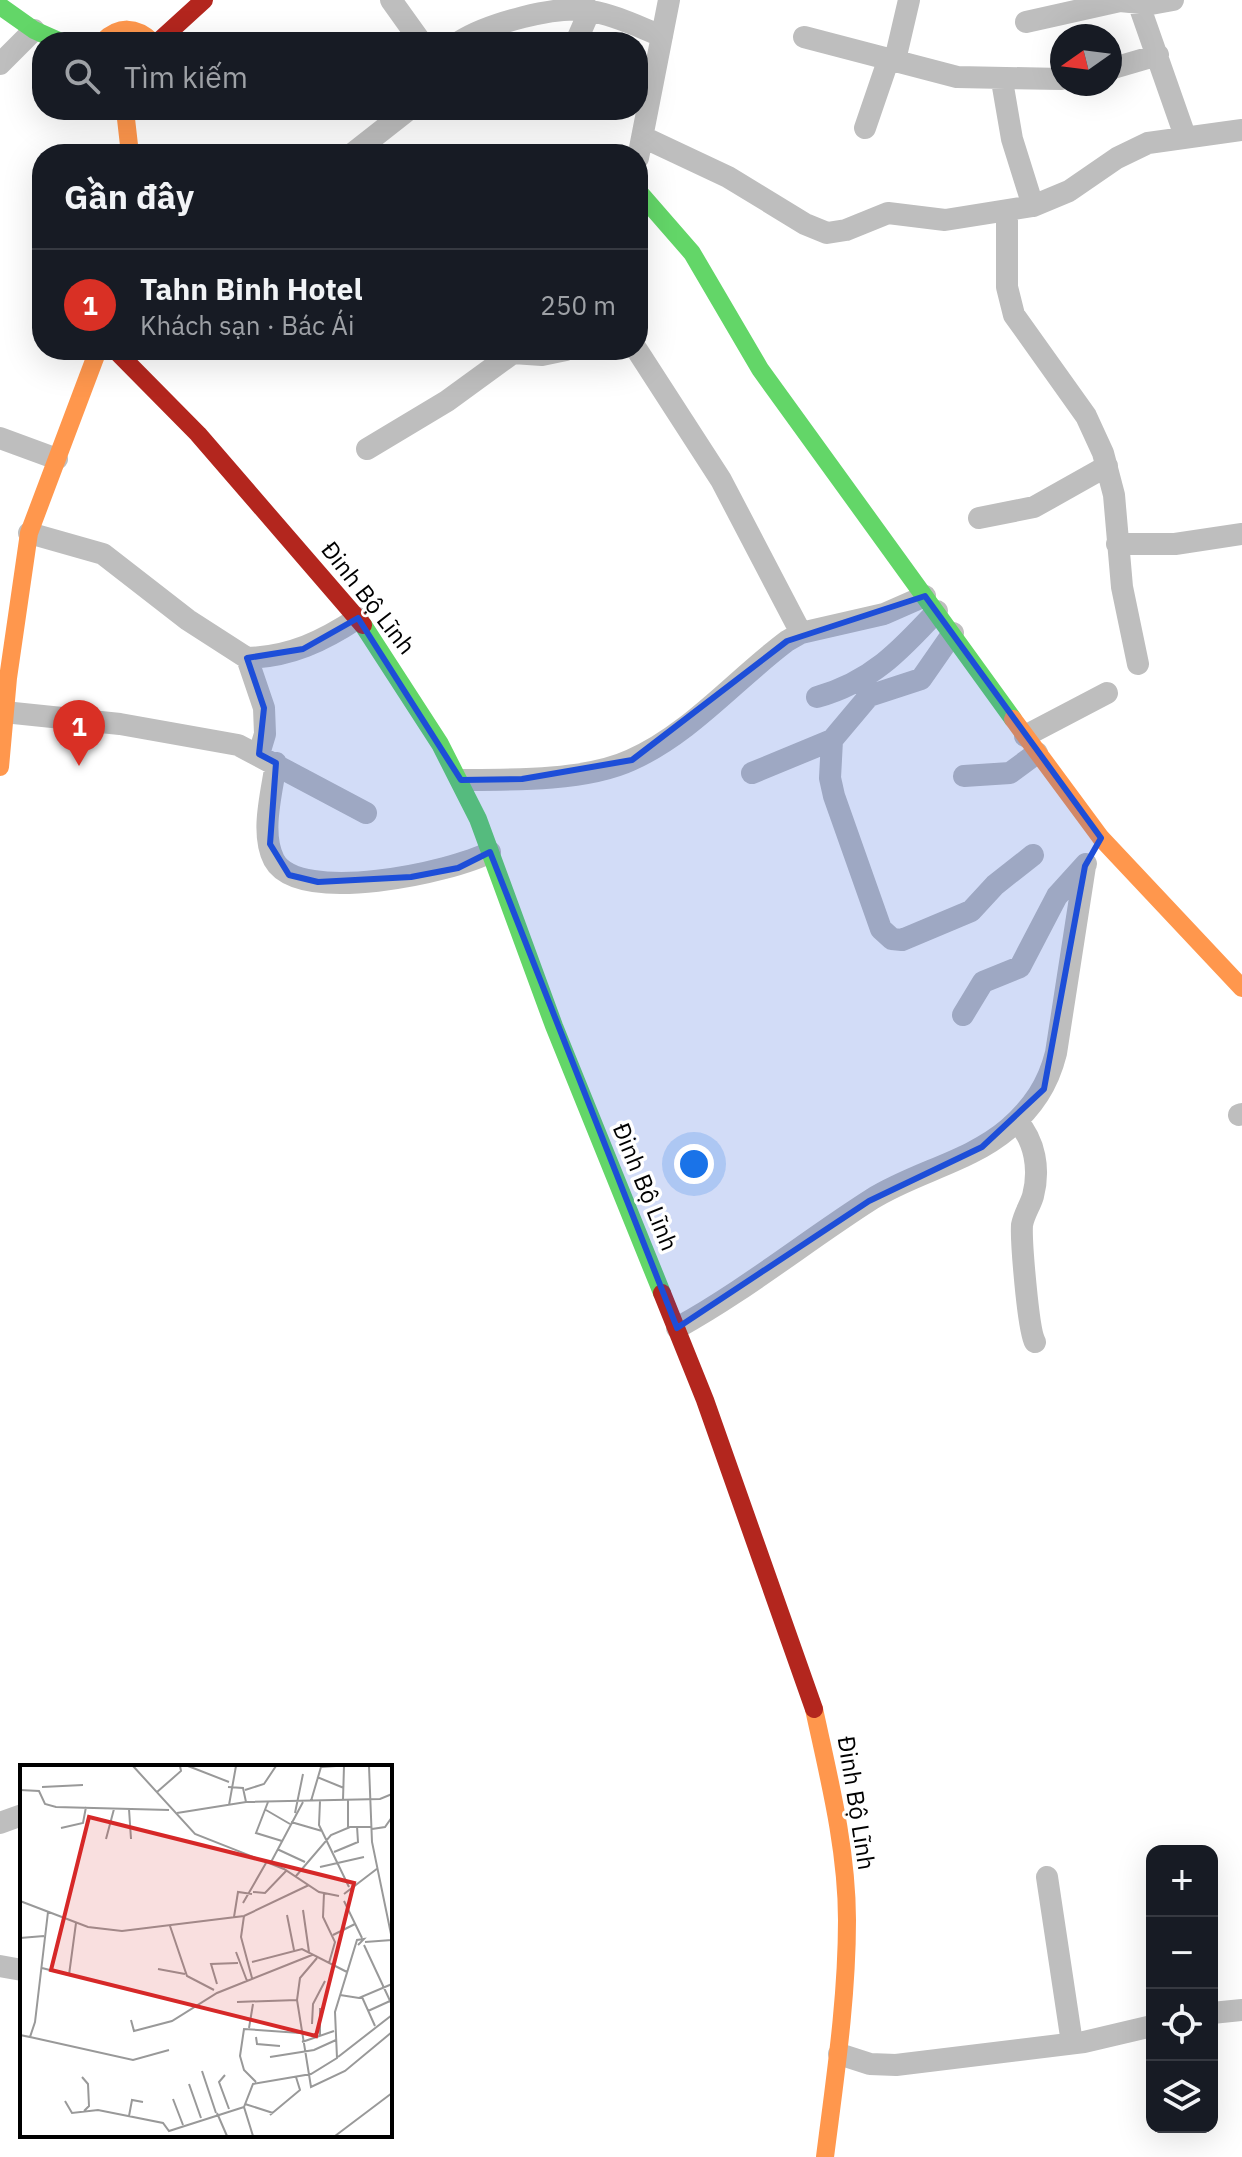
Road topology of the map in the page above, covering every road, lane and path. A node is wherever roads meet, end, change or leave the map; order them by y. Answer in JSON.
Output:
{"nodes":[{"id":1,"x":204,"y":0,"type":"edge"},
{"id":2,"x":391,"y":0,"type":"edge"},
{"id":3,"x":669,"y":0,"type":"edge"},
{"id":4,"x":909,"y":0,"type":"edge"},
{"id":5,"x":1173,"y":0,"type":"edge"},
{"id":6,"x":1138,"y":2,"type":"junction"},
{"id":7,"x":0,"y":6,"type":"edge"},
{"id":8,"x":590,"y":10,"type":"junction"},
{"id":9,"x":1026,"y":22,"type":"dead end"},
{"id":10,"x":34,"y":30,"type":"junction"},
{"id":11,"x":38,"y":32,"type":"edge"},
{"id":12,"x":114,"y":32,"type":"edge"},
{"id":13,"x":139,"y":32,"type":"edge"},
{"id":14,"x":167,"y":32,"type":"edge"},
{"id":15,"x":414,"y":32,"type":"edge"},
{"id":16,"x":485,"y":32,"type":"edge"},
{"id":17,"x":580,"y":32,"type":"edge"},
{"id":18,"x":662,"y":36,"type":"junction"},
{"id":19,"x":804,"y":37,"type":"dead end"},
{"id":20,"x":1158,"y":55,"type":"junction"},
{"id":21,"x":892,"y":59,"type":"junction"},
{"id":22,"x":0,"y":64,"type":"edge"},
{"id":23,"x":1122,"y":66,"type":"edge"},
{"id":24,"x":1050,"y":79,"type":"edge"},
{"id":25,"x":1002,"y":81,"type":"junction"},
{"id":26,"x":648,"y":110,"type":"edge"},
{"id":27,"x":126,"y":120,"type":"edge"},
{"id":28,"x":395,"y":120,"type":"edge"},
{"id":29,"x":646,"y":120,"type":"edge"},
{"id":30,"x":865,"y":128,"type":"dead end"},
{"id":31,"x":1242,"y":130,"type":"edge"},
{"id":32,"x":1185,"y":136,"type":"junction"},
{"id":33,"x":129,"y":144,"type":"edge"},
{"id":34,"x":365,"y":144,"type":"edge"},
{"id":35,"x":642,"y":144,"type":"edge"},
{"id":36,"x":648,"y":149,"type":"edge"},
{"id":37,"x":648,"y":202,"type":"edge"},
{"id":38,"x":1033,"y":206,"type":"junction"},
{"id":39,"x":1007,"y":212,"type":"junction"},
{"id":40,"x":94,"y":360,"type":"edge"},
{"id":41,"x":125,"y":360,"type":"edge"},
{"id":42,"x":503,"y":360,"type":"edge"},
{"id":43,"x":643,"y":360,"type":"edge"},
{"id":44,"x":0,"y":438,"type":"edge"},
{"id":45,"x":367,"y":449,"type":"dead end"},
{"id":46,"x":57,"y":459,"type":"junction"},
{"id":47,"x":1107,"y":466,"type":"junction"},
{"id":48,"x":979,"y":518,"type":"dead end"},
{"id":49,"x":29,"y":533,"type":"junction"},
{"id":50,"x":1242,"y":534,"type":"edge"},
{"id":51,"x":1117,"y":544,"type":"junction"},
{"id":52,"x":931,"y":603,"type":"junction"},
{"id":53,"x":358,"y":618,"type":"junction"},
{"id":54,"x":801,"y":633,"type":"junction"},
{"id":55,"x":953,"y":633,"type":"junction"},
{"id":56,"x":247,"y":658,"type":"junction"},
{"id":57,"x":1138,"y":664,"type":"dead end"},
{"id":58,"x":4,"y":677,"type":"edge"},
{"id":59,"x":1107,"y":693,"type":"dead end"},
{"id":60,"x":817,"y":697,"type":"dead end"},
{"id":61,"x":4,"y":712,"type":"junction"},
{"id":62,"x":832,"y":740,"type":"junction"},
{"id":63,"x":1031,"y":744,"type":"junction"},
{"id":64,"x":267,"y":759,"type":"junction"},
{"id":65,"x":0,"y":767,"type":"edge"},
{"id":66,"x":752,"y":773,"type":"dead end"},
{"id":67,"x":964,"y":776,"type":"dead end"},
{"id":68,"x":461,"y":780,"type":"junction"},
{"id":69,"x":366,"y":813,"type":"dead end"},
{"id":70,"x":1101,"y":838,"type":"junction"},
{"id":71,"x":490,"y":852,"type":"junction"},
{"id":72,"x":1033,"y":855,"type":"dead end"},
{"id":73,"x":1085,"y":866,"type":"junction"},
{"id":74,"x":1242,"y":988,"type":"edge"},
{"id":75,"x":963,"y":1015,"type":"dead end"},
{"id":76,"x":1017,"y":1121,"type":"junction"},
{"id":77,"x":677,"y":1328,"type":"junction"},
{"id":78,"x":1035,"y":1342,"type":"dead end"},
{"id":79,"x":20,"y":1816,"type":"edge"},
{"id":80,"x":0,"y":1823,"type":"edge"},
{"id":81,"x":1047,"y":1877,"type":"dead end"},
{"id":82,"x":0,"y":1966,"type":"edge"},
{"id":83,"x":20,"y":1970,"type":"edge"},
{"id":84,"x":1242,"y":2010,"type":"edge"},
{"id":85,"x":1218,"y":2012,"type":"edge"},
{"id":86,"x":1146,"y":2027,"type":"edge"},
{"id":87,"x":1072,"y":2043,"type":"junction"},
{"id":88,"x":839,"y":2054,"type":"junction"},
{"id":89,"x":825,"y":2157,"type":"edge"}],
"edges":[{"from":1,"to":14,"type":"street"},
{"from":2,"to":15,"type":"street"},
{"from":3,"to":18,"type":"street"},
{"from":4,"to":21,"type":"street"},
{"from":5,"to":6,"type":"street"},
{"from":6,"to":9,"type":"street"},
{"from":6,"to":20,"type":"street"},
{"from":7,"to":10,"type":"street"},
{"from":8,"to":16,"type":"street"},
{"from":8,"to":17,"type":"street"},
{"from":8,"to":18,"type":"street"},
{"from":10,"to":11,"type":"street"},
{"from":10,"to":22,"type":"street"},
{"from":12,"to":13,"type":"street"},
{"from":18,"to":26,"type":"street"},
{"from":19,"to":21,"type":"street"},
{"from":20,"to":23,"type":"street"},
{"from":20,"to":32,"type":"street"},
{"from":21,"to":25,"type":"street"},
{"from":21,"to":30,"type":"street"},
{"from":24,"to":25,"type":"street"},
{"from":25,"to":38,"type":"street"},
{"from":27,"to":33,"type":"street"},
{"from":28,"to":34,"type":"street"},
{"from":29,"to":35,"type":"street"},
{"from":31,"to":32,"type":"street"},
{"from":32,"to":38,"type":"street"},
{"from":36,"to":39,"type":"street"},
{"from":37,"to":52,"type":"street"},
{"from":38,"to":39,"type":"street"},
{"from":39,"to":47,"type":"street"},
{"from":40,"to":46,"type":"street"},
{"from":41,"to":53,"type":"street","name":"Đinh Bộ Lĩnh"},
{"from":42,"to":45,"type":"street"},
{"from":43,"to":54,"type":"street"},
{"from":44,"to":46,"type":"street"},
{"from":46,"to":49,"type":"street"},
{"from":47,"to":48,"type":"street"},
{"from":47,"to":51,"type":"street"},
{"from":49,"to":56,"type":"street"},
{"from":49,"to":58,"type":"street"},
{"from":50,"to":51,"type":"street"},
{"from":51,"to":57,"type":"street"},
{"from":52,"to":54,"type":"street"},
{"from":52,"to":55,"type":"street"},
{"from":52,"to":60,"type":"street"},
{"from":53,"to":56,"type":"street"},
{"from":53,"to":68,"type":"street","name":"Đinh Bộ Lĩnh"},
{"from":54,"to":68,"type":"street"},
{"from":55,"to":62,"type":"street"},
{"from":55,"to":63,"type":"street"},
{"from":56,"to":64,"type":"street"},
{"from":58,"to":61,"type":"street"},
{"from":59,"to":63,"type":"street"},
{"from":61,"to":64,"type":"street"},
{"from":61,"to":65,"type":"street"},
{"from":62,"to":66,"type":"street"},
{"from":62,"to":72,"type":"street"},
{"from":63,"to":67,"type":"street"},
{"from":63,"to":70,"type":"street"},
{"from":64,"to":69,"type":"street"},
{"from":64,"to":71,"type":"street"},
{"from":68,"to":71,"type":"street","name":"Đinh Bộ Lĩnh"},
{"from":70,"to":73,"type":"street"},
{"from":70,"to":74,"type":"street"},
{"from":71,"to":77,"type":"street","name":"Đinh Bộ Lĩnh"},
{"from":73,"to":75,"type":"street"},
{"from":73,"to":76,"type":"street"},
{"from":76,"to":77,"type":"street"},
{"from":76,"to":78,"type":"street"},
{"from":77,"to":88,"type":"street","name":"Đinh Bộ Lĩnh"},
{"from":79,"to":80,"type":"street"},
{"from":81,"to":87,"type":"street"},
{"from":82,"to":83,"type":"street"},
{"from":84,"to":85,"type":"street"},
{"from":86,"to":87,"type":"street"},
{"from":87,"to":88,"type":"street"},
{"from":88,"to":89,"type":"street","name":"Đinh Bộ Lĩnh"}]}
